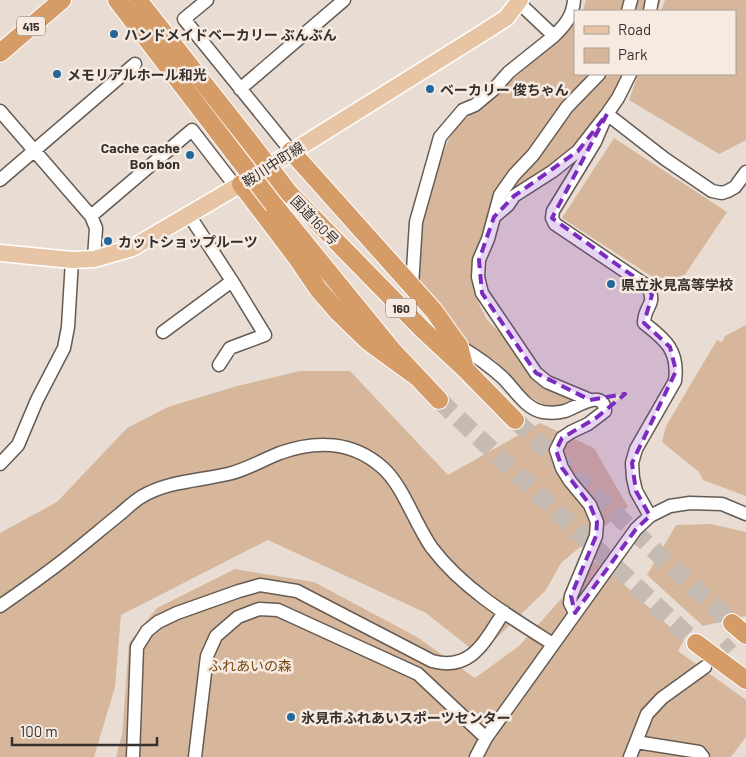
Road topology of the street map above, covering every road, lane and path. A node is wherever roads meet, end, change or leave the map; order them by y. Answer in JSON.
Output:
{"nodes":[{"id":1,"x":62,"y":0,"type":"edge"},
{"id":2,"x":117,"y":0,"type":"edge"},
{"id":3,"x":138,"y":0,"type":"edge"},
{"id":4,"x":207,"y":0,"type":"edge"},
{"id":5,"x":344,"y":0,"type":"edge"},
{"id":6,"x":574,"y":0,"type":"edge"},
{"id":7,"x":519,"y":1,"type":"edge"},
{"id":8,"x":554,"y":36,"type":"junction"},
{"id":9,"x":0,"y":53,"type":"edge"},
{"id":10,"x":135,"y":64,"type":"dead end"},
{"id":11,"x":598,"y":75,"type":"edge"},
{"id":12,"x":630,"y":75,"type":"edge"},
{"id":13,"x":240,"y":89,"type":"junction"},
{"id":14,"x":0,"y":111,"type":"edge"},
{"id":15,"x":607,"y":114,"type":"junction"},
{"id":16,"x":34,"y":151,"type":"junction"},
{"id":17,"x":291,"y":151,"type":"junction"},
{"id":18,"x":746,"y":172,"type":"edge"},
{"id":19,"x":0,"y":180,"type":"edge"},
{"id":20,"x":239,"y":186,"type":"junction"},
{"id":21,"x":189,"y":215,"type":"junction"},
{"id":22,"x":91,"y":216,"type":"junction"},
{"id":23,"x":494,"y":217,"type":"junction"},
{"id":24,"x":0,"y":253,"type":"edge"},
{"id":25,"x":94,"y":259,"type":"junction"},
{"id":26,"x":72,"y":260,"type":"junction"},
{"id":27,"x":232,"y":281,"type":"junction"},
{"id":28,"x":412,"y":286,"type":"junction"},
{"id":29,"x":163,"y":332,"type":"dead end"},
{"id":30,"x":459,"y":346,"type":"junction"},
{"id":31,"x":219,"y":365,"type":"dead end"},
{"id":32,"x":465,"y":369,"type":"junction"},
{"id":33,"x":417,"y":377,"type":"junction"},
{"id":34,"x":438,"y":400,"type":"tunnel mouth"},
{"id":35,"x":590,"y":400,"type":"junction"},
{"id":36,"x":515,"y":420,"type":"tunnel mouth"},
{"id":37,"x":0,"y":464,"type":"edge"},
{"id":38,"x":746,"y":514,"type":"edge"},
{"id":39,"x":650,"y":516,"type":"junction"},
{"id":40,"x":0,"y":606,"type":"edge"},
{"id":41,"x":504,"y":612,"type":"junction"},
{"id":42,"x":575,"y":613,"type":"junction"},
{"id":43,"x":732,"y":623,"type":"tunnel mouth"},
{"id":44,"x":746,"y":635,"type":"edge"},
{"id":45,"x":696,"y":642,"type":"tunnel mouth"},
{"id":46,"x":553,"y":644,"type":"junction"},
{"id":47,"x":705,"y":667,"type":"tunnel mouth"},
{"id":48,"x":746,"y":680,"type":"edge"},
{"id":49,"x":486,"y":738,"type":"junction"},
{"id":50,"x":636,"y":742,"type":"junction"},
{"id":51,"x":134,"y":757,"type":"edge"},
{"id":52,"x":195,"y":757,"type":"edge"},
{"id":53,"x":476,"y":757,"type":"edge"},
{"id":54,"x":630,"y":757,"type":"edge"},
{"id":55,"x":703,"y":757,"type":"edge"}],
"edges":[{"from":1,"to":9,"type":"highway","number":"415"},
{"from":2,"to":33,"type":"highway","name":"国道160号","number":"160","bridge":true},
{"from":3,"to":32,"type":"highway","name":"国道160号","number":"160","bridge":true},
{"from":4,"to":13,"type":"street"},
{"from":5,"to":13,"type":"street"},
{"from":6,"to":8,"type":"street"},
{"from":7,"to":8,"type":"street"},
{"from":7,"to":17,"type":"main road","name":"鞍川中町線"},
{"from":8,"to":28,"type":"street"},
{"from":10,"to":16,"type":"street"},
{"from":11,"to":23,"type":"street"},
{"from":12,"to":15,"type":"street"},
{"from":13,"to":17,"type":"street"},
{"from":14,"to":16,"type":"street"},
{"from":15,"to":18,"type":"street"},
{"from":15,"to":23,"type":"street"},
{"from":15,"to":39,"type":"street"},
{"from":16,"to":19,"type":"street"},
{"from":16,"to":22,"type":"street"},
{"from":17,"to":20,"type":"main road","name":"鞍川中町線"},
{"from":17,"to":28,"type":"highway"},
{"from":20,"to":21,"type":"main road","name":"鞍川中町線"},
{"from":20,"to":22,"type":"street"},
{"from":20,"to":33,"type":"highway"},
{"from":21,"to":25,"type":"main road","name":"鞍川中町線"},
{"from":21,"to":27,"type":"street"},
{"from":22,"to":25,"type":"street"},
{"from":23,"to":35,"type":"street"},
{"from":24,"to":26,"type":"main road","name":"鞍川中町線"},
{"from":25,"to":26,"type":"main road","name":"鞍川中町線"},
{"from":26,"to":37,"type":"street"},
{"from":27,"to":29,"type":"street"},
{"from":27,"to":31,"type":"street"},
{"from":28,"to":30,"type":"highway"},
{"from":30,"to":32,"type":"highway"},
{"from":30,"to":35,"type":"street"},
{"from":32,"to":36,"type":"highway","name":"国道160号","number":"160"},
{"from":33,"to":34,"type":"highway","name":"国道160号","number":"160"},
{"from":35,"to":42,"type":"street"},
{"from":38,"to":39,"type":"street"},
{"from":39,"to":42,"type":"street"},
{"from":40,"to":41,"type":"street"},
{"from":41,"to":46,"type":"street"},
{"from":41,"to":51,"type":"street"},
{"from":42,"to":46,"type":"street"},
{"from":43,"to":44,"type":"highway"},
{"from":45,"to":48,"type":"highway"},
{"from":46,"to":49,"type":"street"},
{"from":47,"to":50,"type":"street"},
{"from":49,"to":52,"type":"street"},
{"from":49,"to":53,"type":"street"},
{"from":50,"to":54,"type":"street"},
{"from":50,"to":55,"type":"street"}]}
